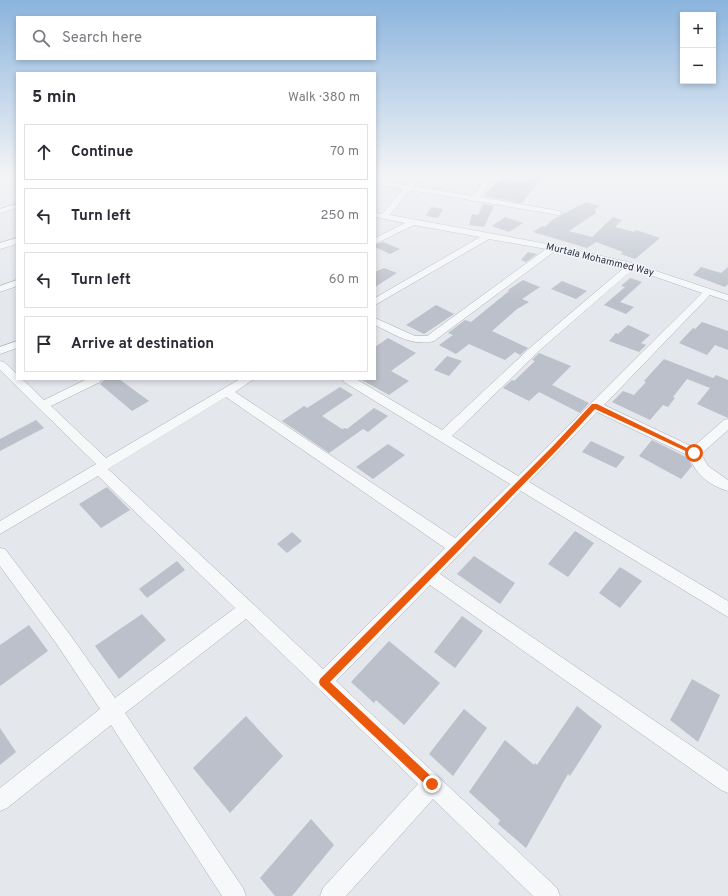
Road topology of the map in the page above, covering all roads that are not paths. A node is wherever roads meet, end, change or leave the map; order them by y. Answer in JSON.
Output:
{"nodes":[{"id":1,"x":390,"y":218,"type":"edge"},
{"id":2,"x":414,"y":222,"type":"junction"},
{"id":3,"x":488,"y":236,"type":"junction"},
{"id":4,"x":16,"y":240,"type":"edge"},
{"id":5,"x":376,"y":241,"type":"edge"},
{"id":6,"x":0,"y":246,"type":"edge"},
{"id":7,"x":553,"y":248,"type":"junction"},
{"id":8,"x":632,"y":266,"type":"junction"},
{"id":9,"x":16,"y":283,"type":"edge"},
{"id":10,"x":0,"y":289,"type":"edge"},
{"id":11,"x":709,"y":290,"type":"junction"},
{"id":12,"x":728,"y":298,"type":"edge"},
{"id":13,"x":376,"y":301,"type":"edge"},
{"id":14,"x":376,"y":321,"type":"edge"},
{"id":15,"x":16,"y":344,"type":"edge"},
{"id":16,"x":0,"y":351,"type":"edge"},
{"id":17,"x":0,"y":364,"type":"edge"},
{"id":18,"x":16,"y":379,"type":"edge"},
{"id":19,"x":17,"y":380,"type":"edge"},
{"id":20,"x":94,"y":380,"type":"edge"},
{"id":21,"x":246,"y":380,"type":"edge"},
{"id":22,"x":350,"y":380,"type":"edge"},
{"id":23,"x":226,"y":392,"type":"junction"},
{"id":24,"x":44,"y":405,"type":"junction"},
{"id":25,"x":595,"y":406,"type":"junction"},
{"id":26,"x":728,"y":423,"type":"edge"},
{"id":27,"x":443,"y":437,"type":"junction"},
{"id":28,"x":694,"y":453,"type":"junction"},
{"id":29,"x":102,"y":467,"type":"junction"},
{"id":30,"x":520,"y":484,"type":"junction"},
{"id":31,"x":728,"y":486,"type":"edge"},
{"id":32,"x":0,"y":528,"type":"edge"},
{"id":33,"x":456,"y":547,"type":"junction"},
{"id":34,"x":0,"y":554,"type":"edge"},
{"id":35,"x":428,"y":575,"type":"junction"},
{"id":36,"x":247,"y":608,"type":"junction"},
{"id":37,"x":728,"y":610,"type":"edge"},
{"id":38,"x":323,"y":682,"type":"junction"},
{"id":39,"x":112,"y":712,"type":"junction"},
{"id":40,"x":728,"y":783,"type":"edge"},
{"id":41,"x":432,"y":784,"type":"junction"},
{"id":42,"x":0,"y":801,"type":"edge"},
{"id":43,"x":235,"y":896,"type":"edge"},
{"id":44,"x":332,"y":896,"type":"edge"},
{"id":45,"x":550,"y":896,"type":"edge"}],
"edges":[{"from":1,"to":2,"type":"street","name":"Murtala Mohammed Way"},
{"from":2,"to":3,"type":"street","name":"Murtala Mohammed Way"},
{"from":2,"to":5,"type":"street"},
{"from":3,"to":7,"type":"street","name":"Murtala Mohammed Way"},
{"from":3,"to":13,"type":"street"},
{"from":4,"to":6,"type":"street"},
{"from":7,"to":8,"type":"street","name":"Murtala Mohammed Way"},
{"from":7,"to":14,"type":"street"},
{"from":8,"to":11,"type":"street","name":"Murtala Mohammed Way"},
{"from":8,"to":27,"type":"street"},
{"from":9,"to":10,"type":"street"},
{"from":11,"to":12,"type":"street","name":"Murtala Mohammed Way"},
{"from":11,"to":25,"type":"street"},
{"from":15,"to":16,"type":"street"},
{"from":17,"to":18,"type":"street"},
{"from":19,"to":24,"type":"street"},
{"from":20,"to":24,"type":"street"},
{"from":21,"to":23,"type":"street"},
{"from":22,"to":27,"type":"street"},
{"from":23,"to":29,"type":"street"},
{"from":23,"to":33,"type":"street"},
{"from":24,"to":29,"type":"street"},
{"from":25,"to":28,"type":"street"},
{"from":25,"to":30,"type":"street"},
{"from":26,"to":28,"type":"street"},
{"from":27,"to":30,"type":"street"},
{"from":28,"to":31,"type":"street"},
{"from":29,"to":32,"type":"street"},
{"from":29,"to":36,"type":"street"},
{"from":30,"to":33,"type":"street"},
{"from":30,"to":37,"type":"street"},
{"from":33,"to":35,"type":"street"},
{"from":34,"to":39,"type":"street"},
{"from":35,"to":38,"type":"street"},
{"from":35,"to":40,"type":"street"},
{"from":36,"to":38,"type":"street"},
{"from":36,"to":39,"type":"street"},
{"from":38,"to":41,"type":"street"},
{"from":39,"to":42,"type":"street"},
{"from":39,"to":43,"type":"street"},
{"from":41,"to":44,"type":"street"},
{"from":41,"to":45,"type":"street"}]}
